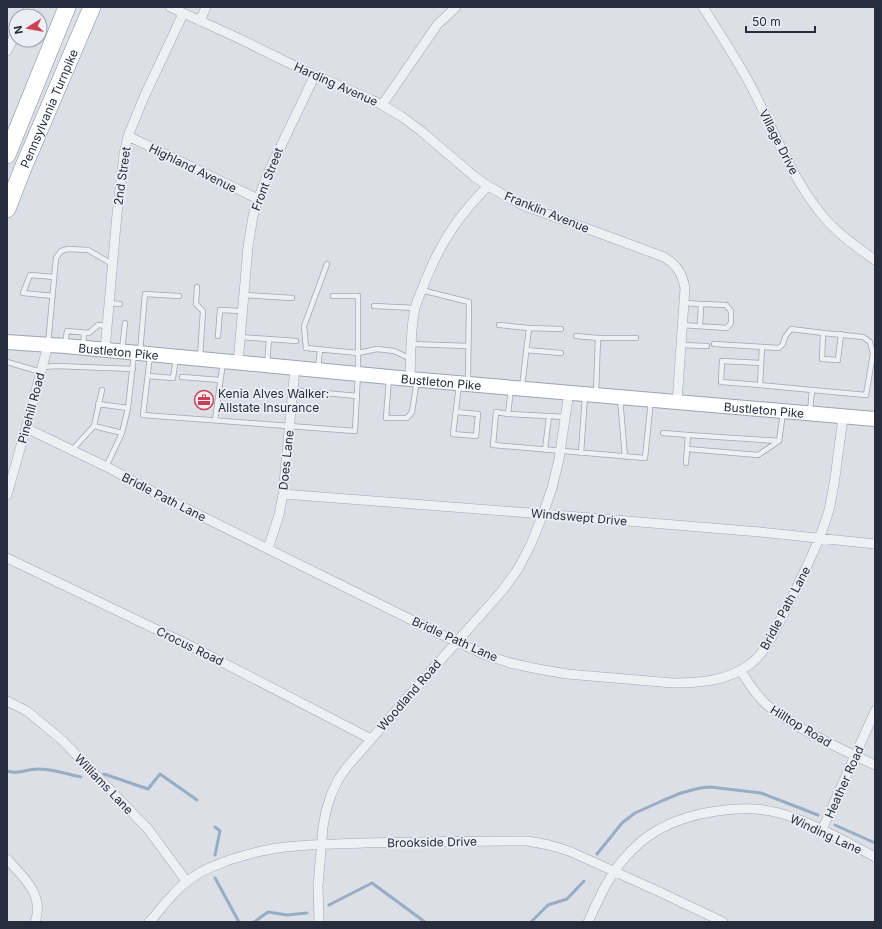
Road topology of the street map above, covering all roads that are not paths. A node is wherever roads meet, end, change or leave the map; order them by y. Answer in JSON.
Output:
{"nodes":[{"id":1,"x":67,"y":7,"type":"edge"},
{"id":2,"x":92,"y":7,"type":"edge"},
{"id":3,"x":170,"y":7,"type":"edge"},
{"id":4,"x":206,"y":7,"type":"edge"},
{"id":5,"x":456,"y":7,"type":"edge"},
{"id":6,"x":703,"y":7,"type":"edge"},
{"id":7,"x":183,"y":14,"type":"junction"},
{"id":8,"x":200,"y":21,"type":"junction"},
{"id":9,"x":315,"y":75,"type":"junction"},
{"id":10,"x":382,"y":105,"type":"junction"},
{"id":11,"x":128,"y":136,"type":"junction"},
{"id":12,"x":7,"y":155,"type":"edge"},
{"id":13,"x":488,"y":186,"type":"junction"},
{"id":14,"x":258,"y":199,"type":"junction"},
{"id":15,"x":7,"y":209,"type":"edge"},
{"id":16,"x":875,"y":260,"type":"edge"},
{"id":17,"x":112,"y":264,"type":"junction"},
{"id":18,"x":326,"y":264,"type":"dead end"},
{"id":19,"x":54,"y":277,"type":"junction"},
{"id":20,"x":197,"y":287,"type":"dead end"},
{"id":21,"x":421,"y":290,"type":"junction"},
{"id":22,"x":244,"y":295,"type":"junction"},
{"id":23,"x":52,"y":296,"type":"junction"},
{"id":24,"x":179,"y":296,"type":"dead end"},
{"id":25,"x":333,"y":296,"type":"dead end"},
{"id":26,"x":292,"y":298,"type":"dead end"},
{"id":27,"x":109,"y":303,"type":"junction"},
{"id":28,"x":684,"y":303,"type":"junction"},
{"id":29,"x":120,"y":304,"type":"dead end"},
{"id":30,"x":701,"y":304,"type":"junction"},
{"id":31,"x":374,"y":306,"type":"dead end"},
{"id":32,"x":416,"y":308,"type":"junction"},
{"id":33,"x":242,"y":311,"type":"junction"},
{"id":34,"x":125,"y":323,"type":"dead end"},
{"id":35,"x":499,"y":325,"type":"dead end"},
{"id":36,"x":682,"y":325,"type":"junction"},
{"id":37,"x":107,"y":326,"type":"junction"},
{"id":38,"x":700,"y":326,"type":"junction"},
{"id":39,"x":529,"y":328,"type":"junction"},
{"id":40,"x":561,"y":329,"type":"dead end"},
{"id":41,"x":84,"y":332,"type":"junction"},
{"id":42,"x":823,"y":333,"type":"junction"},
{"id":43,"x":841,"y":334,"type":"junction"},
{"id":44,"x":218,"y":336,"type":"dead end"},
{"id":45,"x":576,"y":336,"type":"dead end"},
{"id":46,"x":240,"y":337,"type":"junction"},
{"id":47,"x":598,"y":338,"type":"junction"},
{"id":48,"x":636,"y":338,"type":"dead end"},
{"id":49,"x":269,"y":339,"type":"junction"},
{"id":50,"x":296,"y":341,"type":"dead end"},
{"id":51,"x":7,"y":342,"type":"edge"},
{"id":52,"x":411,"y":344,"type":"junction"},
{"id":53,"x":714,"y":344,"type":"dead end"},
{"id":54,"x":48,"y":345,"type":"junction"},
{"id":55,"x":681,"y":345,"type":"junction"},
{"id":56,"x":64,"y":346,"type":"junction"},
{"id":57,"x":468,"y":346,"type":"junction"},
{"id":58,"x":707,"y":346,"type":"dead end"},
{"id":59,"x":762,"y":347,"type":"junction"},
{"id":60,"x":82,"y":348,"type":"junction"},
{"id":61,"x":105,"y":350,"type":"junction"},
{"id":62,"x":320,"y":350,"type":"junction"},
{"id":63,"x":526,"y":350,"type":"junction"},
{"id":64,"x":137,"y":353,"type":"junction"},
{"id":65,"x":358,"y":353,"type":"junction"},
{"id":66,"x":561,"y":353,"type":"dead end"},
{"id":67,"x":176,"y":357,"type":"junction"},
{"id":68,"x":200,"y":359,"type":"junction"},
{"id":69,"x":411,"y":359,"type":"junction"},
{"id":70,"x":223,"y":361,"type":"junction"},
{"id":71,"x":7,"y":362,"type":"edge"},
{"id":72,"x":238,"y":363,"type":"junction"},
{"id":73,"x":761,"y":363,"type":"junction"},
{"id":74,"x":267,"y":366,"type":"junction"},
{"id":75,"x":295,"y":368,"type":"junction"},
{"id":76,"x":41,"y":369,"type":"junction"},
{"id":77,"x":133,"y":369,"type":"junction"},
{"id":78,"x":318,"y":370,"type":"junction"},
{"id":79,"x":358,"y":374,"type":"junction"},
{"id":80,"x":148,"y":376,"type":"junction"},
{"id":81,"x":182,"y":377,"type":"dead end"},
{"id":82,"x":389,"y":377,"type":"junction"},
{"id":83,"x":413,"y":379,"type":"junction"},
{"id":84,"x":220,"y":380,"type":"junction"},
{"id":85,"x":464,"y":383,"type":"junction"},
{"id":86,"x":760,"y":385,"type":"junction"},
{"id":87,"x":516,"y":388,"type":"junction"},
{"id":88,"x":102,"y":390,"type":"dead end"},
{"id":89,"x":293,"y":390,"type":"junction"},
{"id":90,"x":812,"y":390,"type":"junction"},
{"id":91,"x":570,"y":392,"type":"junction"},
{"id":92,"x":591,"y":394,"type":"junction"},
{"id":93,"x":357,"y":396,"type":"junction"},
{"id":94,"x":620,"y":396,"type":"junction"},
{"id":95,"x":652,"y":400,"type":"junction"},
{"id":96,"x":677,"y":402,"type":"junction"},
{"id":97,"x":98,"y":404,"type":"junction"},
{"id":98,"x":128,"y":408,"type":"junction"},
{"id":99,"x":783,"y":411,"type":"junction"},
{"id":100,"x":456,"y":412,"type":"junction"},
{"id":101,"x":508,"y":414,"type":"junction"},
{"id":102,"x":810,"y":414,"type":"junction"},
{"id":103,"x":549,"y":416,"type":"junction"},
{"id":104,"x":843,"y":416,"type":"junction"},
{"id":105,"x":566,"y":417,"type":"junction"},
{"id":106,"x":875,"y":419,"type":"edge"},
{"id":107,"x":214,"y":420,"type":"junction"},
{"id":108,"x":290,"y":425,"type":"junction"},
{"id":109,"x":94,"y":426,"type":"junction"},
{"id":110,"x":26,"y":428,"type":"junction"},
{"id":111,"x":663,"y":433,"type":"dead end"},
{"id":112,"x":122,"y":434,"type":"junction"},
{"id":113,"x":688,"y":435,"type":"junction"},
{"id":114,"x":779,"y":442,"type":"junction"},
{"id":115,"x":687,"y":449,"type":"junction"},
{"id":116,"x":72,"y":450,"type":"junction"},
{"id":117,"x":545,"y":450,"type":"junction"},
{"id":118,"x":560,"y":452,"type":"junction"},
{"id":119,"x":581,"y":453,"type":"junction"},
{"id":120,"x":625,"y":457,"type":"junction"},
{"id":121,"x":686,"y":463,"type":"dead end"},
{"id":122,"x":106,"y":467,"type":"junction"},
{"id":123,"x":283,"y":494,"type":"junction"},
{"id":124,"x":7,"y":495,"type":"edge"},
{"id":125,"x":544,"y":514,"type":"junction"},
{"id":126,"x":818,"y":538,"type":"junction"},
{"id":127,"x":875,"y":544,"type":"edge"},
{"id":128,"x":268,"y":549,"type":"junction"},
{"id":129,"x":7,"y":558,"type":"edge"},
{"id":130,"x":456,"y":642,"type":"junction"},
{"id":131,"x":741,"y":671,"type":"junction"},
{"id":132,"x":7,"y":701,"type":"edge"},
{"id":133,"x":875,"y":711,"type":"edge"},
{"id":134,"x":371,"y":739,"type":"junction"},
{"id":135,"x":855,"y":756,"type":"junction"},
{"id":136,"x":875,"y":765,"type":"edge"},
{"id":137,"x":822,"y":830,"type":"junction"},
{"id":138,"x":322,"y":845,"type":"junction"},
{"id":139,"x":875,"y":857,"type":"edge"},
{"id":140,"x":7,"y":859,"type":"edge"},
{"id":141,"x":615,"y":871,"type":"junction"},
{"id":142,"x":187,"y":882,"type":"junction"},
{"id":143,"x":35,"y":922,"type":"edge"},
{"id":144,"x":149,"y":922,"type":"edge"},
{"id":145,"x":319,"y":922,"type":"edge"},
{"id":146,"x":588,"y":922,"type":"edge"},
{"id":147,"x":723,"y":922,"type":"edge"}],
"edges":[{"from":1,"to":12,"type":"highway","name":"Pennsylvania Turnpike"},
{"from":2,"to":15,"type":"highway","name":"Pennsylvania Turnpike"},
{"from":3,"to":7,"type":"street","name":"Harding Avenue"},
{"from":4,"to":8,"type":"street"},
{"from":5,"to":10,"type":"street"},
{"from":6,"to":16,"type":"street","name":"Village Drive"},
{"from":7,"to":8,"type":"street","name":"Harding Avenue"},
{"from":7,"to":11,"type":"street","name":"2nd Street"},
{"from":8,"to":9,"type":"street","name":"Harding Avenue"},
{"from":9,"to":10,"type":"street","name":"Harding Avenue"},
{"from":9,"to":14,"type":"street","name":"Front Street"},
{"from":10,"to":13,"type":"street","name":"Harding Avenue"},
{"from":11,"to":14,"type":"street","name":"Highland Avenue"},
{"from":11,"to":17,"type":"street","name":"2nd Street"},
{"from":13,"to":21,"type":"street"},
{"from":13,"to":28,"type":"street","name":"Franklin Avenue"},
{"from":14,"to":22,"type":"street","name":"Front Street"},
{"from":17,"to":19,"type":"lane"},
{"from":17,"to":27,"type":"street","name":"2nd Street"},
{"from":18,"to":62,"type":"lane"},
{"from":19,"to":23,"type":"lane"},
{"from":19,"to":23,"type":"lane"},
{"from":20,"to":68,"type":"lane"},
{"from":21,"to":32,"type":"street"},
{"from":21,"to":57,"type":"lane"},
{"from":22,"to":26,"type":"lane"},
{"from":22,"to":33,"type":"street","name":"Front Street"},
{"from":23,"to":54,"type":"lane"},
{"from":24,"to":64,"type":"lane"},
{"from":25,"to":65,"type":"lane"},
{"from":27,"to":29,"type":"lane"},
{"from":27,"to":37,"type":"street","name":"2nd Street"},
{"from":28,"to":30,"type":"lane"},
{"from":28,"to":36,"type":"street","name":"Franklin Avenue"},
{"from":30,"to":38,"type":"lane"},
{"from":30,"to":38,"type":"lane"},
{"from":31,"to":32,"type":"lane"},
{"from":32,"to":52,"type":"street"},
{"from":33,"to":44,"type":"lane"},
{"from":33,"to":46,"type":"street","name":"Front Street"},
{"from":34,"to":64,"type":"lane"},
{"from":35,"to":39,"type":"lane"},
{"from":36,"to":38,"type":"lane"},
{"from":36,"to":55,"type":"street","name":"Franklin Avenue"},
{"from":37,"to":41,"type":"lane"},
{"from":37,"to":61,"type":"street","name":"2nd Street"},
{"from":39,"to":40,"type":"lane"},
{"from":39,"to":63,"type":"lane"},
{"from":41,"to":56,"type":"lane"},
{"from":41,"to":60,"type":"lane"},
{"from":42,"to":43,"type":"lane"},
{"from":42,"to":43,"type":"lane"},
{"from":42,"to":59,"type":"lane"},
{"from":43,"to":90,"type":"lane"},
{"from":45,"to":47,"type":"lane"},
{"from":46,"to":49,"type":"lane"},
{"from":46,"to":72,"type":"street","name":"Front Street"},
{"from":47,"to":48,"type":"lane"},
{"from":47,"to":92,"type":"lane"},
{"from":49,"to":50,"type":"lane"},
{"from":49,"to":74,"type":"lane"},
{"from":51,"to":54,"type":"main road","name":"Bustleton Pike"},
{"from":52,"to":57,"type":"lane"},
{"from":52,"to":69,"type":"street"},
{"from":53,"to":59,"type":"lane"},
{"from":54,"to":56,"type":"main road","name":"Bustleton Pike"},
{"from":54,"to":76,"type":"street","name":"Pinehill Road"},
{"from":55,"to":58,"type":"lane"},
{"from":55,"to":96,"type":"street","name":"Franklin Avenue"},
{"from":56,"to":60,"type":"main road","name":"Bustleton Pike"},
{"from":57,"to":85,"type":"lane"},
{"from":59,"to":73,"type":"lane"},
{"from":60,"to":61,"type":"main road","name":"Bustleton Pike"},
{"from":61,"to":64,"type":"main road","name":"Bustleton Pike"},
{"from":62,"to":65,"type":"lane"},
{"from":62,"to":78,"type":"lane"},
{"from":63,"to":66,"type":"lane"},
{"from":63,"to":87,"type":"lane"},
{"from":64,"to":67,"type":"main road","name":"Bustleton Pike"},
{"from":64,"to":77,"type":"lane"},
{"from":64,"to":80,"type":"lane"},
{"from":65,"to":69,"type":"lane"},
{"from":65,"to":79,"type":"lane"},
{"from":67,"to":68,"type":"main road","name":"Bustleton Pike"},
{"from":67,"to":80,"type":"lane"},
{"from":68,"to":70,"type":"main road","name":"Bustleton Pike"},
{"from":69,"to":83,"type":"street"},
{"from":70,"to":72,"type":"main road","name":"Bustleton Pike"},
{"from":70,"to":84,"type":"lane"},
{"from":71,"to":76,"type":"lane"},
{"from":72,"to":74,"type":"main road","name":"Bustleton Pike"},
{"from":73,"to":86,"type":"lane"},
{"from":73,"to":86,"type":"lane"},
{"from":74,"to":75,"type":"main road","name":"Bustleton Pike"},
{"from":75,"to":78,"type":"main road","name":"Bustleton Pike"},
{"from":75,"to":89,"type":"street","name":"Does Lane"},
{"from":76,"to":77,"type":"lane"},
{"from":76,"to":110,"type":"street","name":"Pinehill Road"},
{"from":77,"to":98,"type":"lane"},
{"from":78,"to":79,"type":"main road","name":"Bustleton Pike"},
{"from":79,"to":82,"type":"main road","name":"Bustleton Pike"},
{"from":79,"to":93,"type":"lane"},
{"from":80,"to":107,"type":"lane"},
{"from":81,"to":84,"type":"lane"},
{"from":82,"to":83,"type":"main road","name":"Bustleton Pike"},
{"from":82,"to":83,"type":"lane"},
{"from":83,"to":85,"type":"main road","name":"Bustleton Pike"},
{"from":84,"to":107,"type":"lane"},
{"from":85,"to":87,"type":"main road","name":"Bustleton Pike"},
{"from":85,"to":100,"type":"lane"},
{"from":86,"to":90,"type":"lane"},
{"from":87,"to":91,"type":"main road","name":"Bustleton Pike"},
{"from":87,"to":101,"type":"lane"},
{"from":88,"to":97,"type":"lane"},
{"from":89,"to":93,"type":"lane"},
{"from":89,"to":108,"type":"street","name":"Does Lane"},
{"from":90,"to":102,"type":"lane"},
{"from":91,"to":92,"type":"main road","name":"Bustleton Pike"},
{"from":91,"to":105,"type":"street","name":"Woodland Road"},
{"from":92,"to":94,"type":"main road","name":"Bustleton Pike"},
{"from":92,"to":119,"type":"lane"},
{"from":93,"to":108,"type":"lane"},
{"from":94,"to":95,"type":"main road","name":"Bustleton Pike"},
{"from":94,"to":120,"type":"lane"},
{"from":95,"to":96,"type":"main road","name":"Bustleton Pike"},
{"from":95,"to":120,"type":"lane"},
{"from":96,"to":99,"type":"main road","name":"Bustleton Pike"},
{"from":97,"to":98,"type":"lane"},
{"from":97,"to":109,"type":"lane"},
{"from":98,"to":112,"type":"lane"},
{"from":99,"to":102,"type":"main road","name":"Bustleton Pike"},
{"from":99,"to":114,"type":"lane"},
{"from":100,"to":100,"type":"lane"},
{"from":101,"to":103,"type":"lane"},
{"from":101,"to":117,"type":"lane"},
{"from":102,"to":104,"type":"main road","name":"Bustleton Pike"},
{"from":103,"to":105,"type":"lane"},
{"from":103,"to":117,"type":"lane"},
{"from":104,"to":106,"type":"main road","name":"Bustleton Pike"},
{"from":104,"to":126,"type":"street","name":"Bridle Path Lane"},
{"from":105,"to":118,"type":"street","name":"Woodland Road"},
{"from":107,"to":108,"type":"lane"},
{"from":108,"to":123,"type":"street","name":"Does Lane"},
{"from":109,"to":112,"type":"lane"},
{"from":109,"to":116,"type":"lane"},
{"from":110,"to":116,"type":"street","name":"Bridle Path Lane"},
{"from":110,"to":124,"type":"street","name":"Pinehill Road"},
{"from":111,"to":113,"type":"lane"},
{"from":112,"to":122,"type":"lane"},
{"from":113,"to":114,"type":"lane"},
{"from":113,"to":115,"type":"lane"},
{"from":114,"to":115,"type":"lane"},
{"from":115,"to":121,"type":"lane"},
{"from":116,"to":122,"type":"street","name":"Bridle Path Lane"},
{"from":117,"to":118,"type":"lane"},
{"from":118,"to":119,"type":"lane"},
{"from":118,"to":125,"type":"street","name":"Woodland Road"},
{"from":119,"to":120,"type":"lane"},
{"from":122,"to":128,"type":"street","name":"Bridle Path Lane"},
{"from":123,"to":125,"type":"street","name":"Windswept Drive"},
{"from":123,"to":128,"type":"street","name":"Does Lane"},
{"from":125,"to":126,"type":"street","name":"Windswept Drive"},
{"from":125,"to":130,"type":"street","name":"Woodland Road"},
{"from":126,"to":127,"type":"street","name":"Windswept Drive"},
{"from":126,"to":131,"type":"street","name":"Bridle Path Lane"},
{"from":128,"to":130,"type":"street","name":"Bridle Path Lane"},
{"from":129,"to":134,"type":"street","name":"Crocus Road"},
{"from":130,"to":131,"type":"street","name":"Bridle Path Lane"},
{"from":130,"to":134,"type":"street","name":"Woodland Road"},
{"from":131,"to":135,"type":"street","name":"Hilltop Road"},
{"from":132,"to":142,"type":"street","name":"Williams Lane"},
{"from":133,"to":135,"type":"street","name":"Heather Road"},
{"from":134,"to":138,"type":"street","name":"Woodland Road"},
{"from":135,"to":136,"type":"street","name":"Hilltop Road"},
{"from":135,"to":137,"type":"street","name":"Heather Road"},
{"from":137,"to":139,"type":"street","name":"Winding Lane"},
{"from":137,"to":141,"type":"street","name":"Winding Lane"},
{"from":138,"to":141,"type":"street","name":"Brookside Drive"},
{"from":138,"to":142,"type":"street","name":"Brookside Drive"},
{"from":138,"to":145,"type":"street","name":"Woodland Road"},
{"from":140,"to":143,"type":"street"},
{"from":141,"to":146,"type":"street","name":"Winding Lane"},
{"from":141,"to":147,"type":"street","name":"Brookside Drive"},
{"from":142,"to":144,"type":"street","name":"Brookside Drive"}]}
